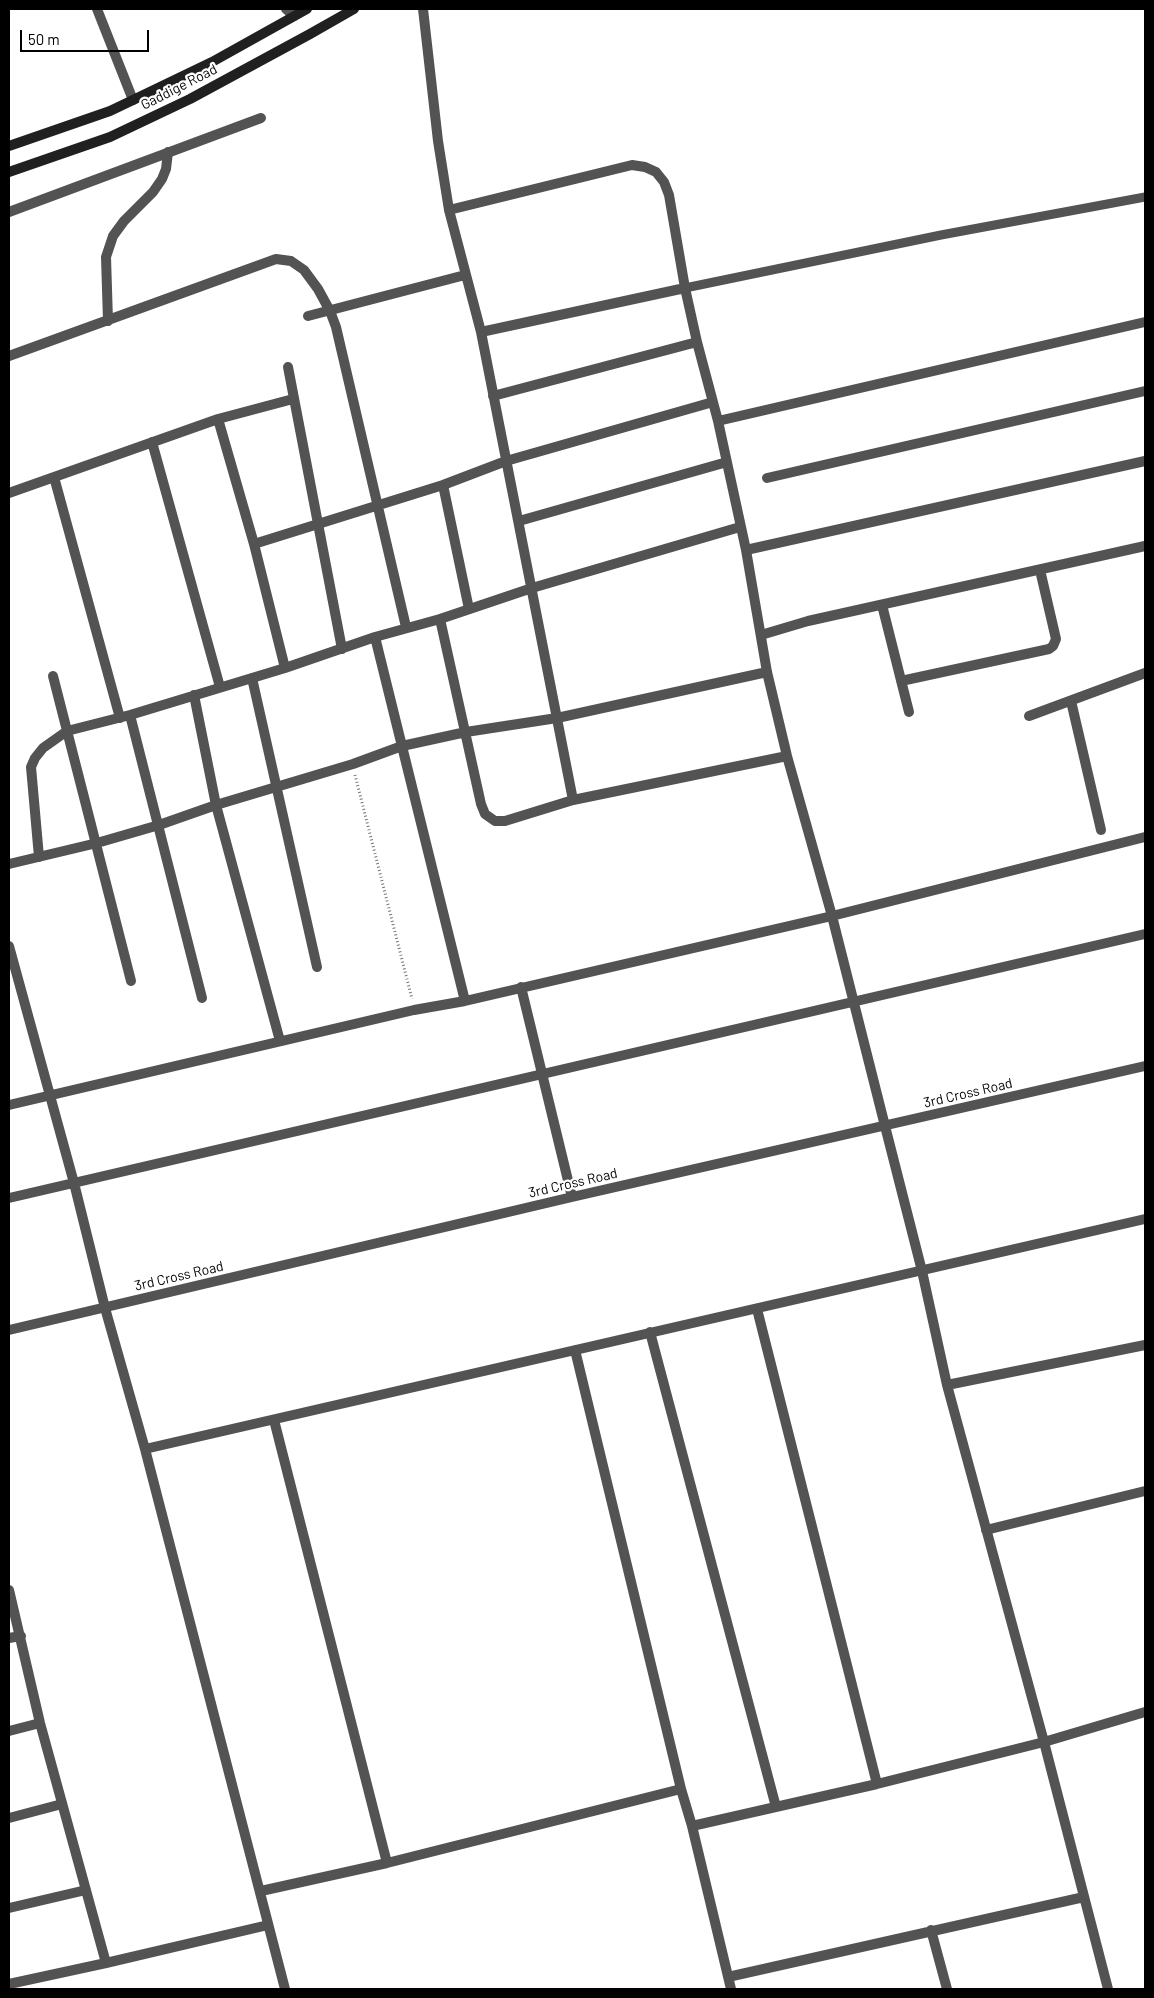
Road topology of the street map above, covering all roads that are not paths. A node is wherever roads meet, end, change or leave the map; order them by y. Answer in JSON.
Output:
{"nodes":[{"id":1,"x":96,"y":9,"type":"edge"},
{"id":2,"x":286,"y":9,"type":"edge"},
{"id":3,"x":307,"y":9,"type":"edge"},
{"id":4,"x":354,"y":9,"type":"edge"},
{"id":5,"x":423,"y":9,"type":"edge"},
{"id":6,"x":294,"y":16,"type":"junction"},
{"id":7,"x":133,"y":100,"type":"junction"},
{"id":8,"x":261,"y":118,"type":"dead end"},
{"id":9,"x":9,"y":146,"type":"edge"},
{"id":10,"x":168,"y":152,"type":"junction"},
{"id":11,"x":9,"y":172,"type":"edge"},
{"id":12,"x":1145,"y":197,"type":"edge"},
{"id":13,"x":449,"y":210,"type":"junction"},
{"id":14,"x":9,"y":212,"type":"edge"},
{"id":15,"x":465,"y":275,"type":"junction"},
{"id":16,"x":685,"y":288,"type":"junction"},
{"id":17,"x":330,"y":311,"type":"junction"},
{"id":18,"x":308,"y":316,"type":"dead end"},
{"id":19,"x":108,"y":321,"type":"junction"},
{"id":20,"x":1145,"y":322,"type":"edge"},
{"id":21,"x":481,"y":332,"type":"junction"},
{"id":22,"x":697,"y":342,"type":"junction"},
{"id":23,"x":9,"y":356,"type":"edge"},
{"id":24,"x":288,"y":367,"type":"dead end"},
{"id":25,"x":1145,"y":391,"type":"edge"},
{"id":26,"x":493,"y":396,"type":"junction"},
{"id":27,"x":293,"y":399,"type":"junction"},
{"id":28,"x":713,"y":402,"type":"junction"},
{"id":29,"x":218,"y":419,"type":"junction"},
{"id":30,"x":718,"y":421,"type":"junction"},
{"id":31,"x":152,"y":442,"type":"junction"},
{"id":32,"x":1145,"y":460,"type":"edge"},
{"id":33,"x":506,"y":462,"type":"junction"},
{"id":34,"x":727,"y":462,"type":"junction"},
{"id":35,"x":54,"y":477,"type":"junction"},
{"id":36,"x":767,"y":478,"type":"dead end"},
{"id":37,"x":443,"y":485,"type":"junction"},
{"id":38,"x":9,"y":493,"type":"edge"},
{"id":39,"x":378,"y":504,"type":"junction"},
{"id":40,"x":519,"y":521,"type":"junction"},
{"id":41,"x":319,"y":523,"type":"junction"},
{"id":42,"x":740,"y":527,"type":"junction"},
{"id":43,"x":254,"y":544,"type":"junction"},
{"id":44,"x":1145,"y":546,"type":"edge"},
{"id":45,"x":746,"y":550,"type":"junction"},
{"id":46,"x":1040,"y":570,"type":"junction"},
{"id":47,"x":532,"y":588,"type":"junction"},
{"id":48,"x":882,"y":605,"type":"junction"},
{"id":49,"x":469,"y":609,"type":"junction"},
{"id":50,"x":440,"y":619,"type":"junction"},
{"id":51,"x":406,"y":627,"type":"junction"},
{"id":52,"x":761,"y":635,"type":"junction"},
{"id":53,"x":376,"y":637,"type":"junction"},
{"id":54,"x":342,"y":649,"type":"junction"},
{"id":55,"x":285,"y":668,"type":"junction"},
{"id":56,"x":767,"y":672,"type":"junction"},
{"id":57,"x":1145,"y":673,"type":"edge"},
{"id":58,"x":53,"y":676,"type":"dead end"},
{"id":59,"x":252,"y":678,"type":"junction"},
{"id":60,"x":901,"y":681,"type":"junction"},
{"id":61,"x":220,"y":687,"type":"junction"},
{"id":62,"x":194,"y":695,"type":"junction"},
{"id":63,"x":1071,"y":701,"type":"junction"},
{"id":64,"x":909,"y":712,"type":"dead end"},
{"id":65,"x":130,"y":715,"type":"junction"},
{"id":66,"x":1029,"y":716,"type":"dead end"},
{"id":67,"x":120,"y":718,"type":"junction"},
{"id":68,"x":557,"y":718,"type":"junction"},
{"id":69,"x":67,"y":732,"type":"junction"},
{"id":70,"x":466,"y":732,"type":"junction"},
{"id":71,"x":402,"y":746,"type":"junction"},
{"id":72,"x":787,"y":756,"type":"junction"},
{"id":73,"x":277,"y":787,"type":"junction"},
{"id":74,"x":573,"y":800,"type":"junction"},
{"id":75,"x":216,"y":805,"type":"junction"},
{"id":76,"x":159,"y":825,"type":"junction"},
{"id":77,"x":1101,"y":830,"type":"dead end"},
{"id":78,"x":1145,"y":837,"type":"edge"},
{"id":79,"x":96,"y":843,"type":"junction"},
{"id":80,"x":39,"y":857,"type":"junction"},
{"id":81,"x":9,"y":864,"type":"edge"},
{"id":82,"x":832,"y":916,"type":"junction"},
{"id":83,"x":1145,"y":934,"type":"edge"},
{"id":84,"x":9,"y":946,"type":"edge"},
{"id":85,"x":317,"y":967,"type":"dead end"},
{"id":86,"x":131,"y":981,"type":"dead end"},
{"id":87,"x":521,"y":987,"type":"junction"},
{"id":88,"x":202,"y":998,"type":"dead end"},
{"id":89,"x":465,"y":1001,"type":"junction"},
{"id":90,"x":854,"y":1001,"type":"junction"},
{"id":91,"x":280,"y":1041,"type":"junction"},
{"id":92,"x":1145,"y":1066,"type":"edge"},
{"id":93,"x":543,"y":1075,"type":"junction"},
{"id":94,"x":49,"y":1096,"type":"junction"},
{"id":95,"x":9,"y":1105,"type":"edge"},
{"id":96,"x":886,"y":1126,"type":"junction"},
{"id":97,"x":74,"y":1182,"type":"junction"},
{"id":98,"x":572,"y":1196,"type":"junction"},
{"id":99,"x":9,"y":1198,"type":"edge"},
{"id":100,"x":1145,"y":1218,"type":"edge"},
{"id":101,"x":922,"y":1271,"type":"junction"},
{"id":102,"x":105,"y":1308,"type":"junction"},
{"id":103,"x":757,"y":1309,"type":"junction"},
{"id":104,"x":9,"y":1330,"type":"edge"},
{"id":105,"x":650,"y":1332,"type":"junction"},
{"id":106,"x":1145,"y":1345,"type":"edge"},
{"id":107,"x":575,"y":1350,"type":"junction"},
{"id":108,"x":947,"y":1385,"type":"junction"},
{"id":109,"x":274,"y":1420,"type":"junction"},
{"id":110,"x":145,"y":1449,"type":"junction"},
{"id":111,"x":1145,"y":1494,"type":"edge"},
{"id":112,"x":986,"y":1530,"type":"junction"},
{"id":113,"x":9,"y":1590,"type":"edge"},
{"id":114,"x":21,"y":1636,"type":"junction"},
{"id":115,"x":9,"y":1638,"type":"edge"},
{"id":116,"x":1145,"y":1712,"type":"edge"},
{"id":117,"x":40,"y":1723,"type":"junction"},
{"id":118,"x":9,"y":1731,"type":"edge"},
{"id":119,"x":1044,"y":1742,"type":"junction"},
{"id":120,"x":877,"y":1784,"type":"junction"},
{"id":121,"x":681,"y":1789,"type":"junction"},
{"id":122,"x":62,"y":1804,"type":"junction"},
{"id":123,"x":776,"y":1807,"type":"junction"},
{"id":124,"x":9,"y":1818,"type":"edge"},
{"id":125,"x":692,"y":1826,"type":"junction"},
{"id":126,"x":387,"y":1863,"type":"junction"},
{"id":127,"x":86,"y":1890,"type":"junction"},
{"id":128,"x":261,"y":1892,"type":"junction"},
{"id":129,"x":1084,"y":1897,"type":"junction"},
{"id":130,"x":9,"y":1908,"type":"edge"},
{"id":131,"x":268,"y":1925,"type":"junction"},
{"id":132,"x":931,"y":1930,"type":"junction"},
{"id":133,"x":106,"y":1963,"type":"junction"},
{"id":134,"x":728,"y":1977,"type":"junction"},
{"id":135,"x":9,"y":1984,"type":"edge"},
{"id":136,"x":285,"y":1989,"type":"edge"},
{"id":137,"x":730,"y":1989,"type":"edge"},
{"id":138,"x":947,"y":1989,"type":"edge"},
{"id":139,"x":1108,"y":1989,"type":"edge"}],
"edges":[{"from":1,"to":7,"type":"street"},
{"from":2,"to":6,"type":"street"},
{"from":3,"to":6,"type":"main road","name":"Gaddige Road"},
{"from":4,"to":11,"type":"main road","name":"Gaddige Road"},
{"from":5,"to":13,"type":"street"},
{"from":6,"to":7,"type":"main road","name":"Gaddige Road"},
{"from":7,"to":9,"type":"main road","name":"Gaddige Road"},
{"from":8,"to":10,"type":"street"},
{"from":10,"to":14,"type":"street"},
{"from":10,"to":19,"type":"street"},
{"from":12,"to":16,"type":"lane"},
{"from":13,"to":15,"type":"street"},
{"from":13,"to":16,"type":"street"},
{"from":15,"to":17,"type":"street"},
{"from":15,"to":21,"type":"street"},
{"from":16,"to":21,"type":"street"},
{"from":16,"to":22,"type":"street"},
{"from":17,"to":18,"type":"street"},
{"from":17,"to":19,"type":"street"},
{"from":17,"to":39,"type":"street"},
{"from":19,"to":23,"type":"street"},
{"from":20,"to":30,"type":"street"},
{"from":21,"to":26,"type":"street"},
{"from":22,"to":26,"type":"street"},
{"from":22,"to":28,"type":"street"},
{"from":24,"to":27,"type":"street"},
{"from":25,"to":36,"type":"street"},
{"from":26,"to":33,"type":"street"},
{"from":27,"to":29,"type":"street"},
{"from":27,"to":41,"type":"street"},
{"from":28,"to":30,"type":"street"},
{"from":28,"to":33,"type":"street"},
{"from":29,"to":31,"type":"street"},
{"from":29,"to":43,"type":"street"},
{"from":30,"to":34,"type":"street"},
{"from":31,"to":35,"type":"street"},
{"from":31,"to":61,"type":"street"},
{"from":32,"to":45,"type":"street"},
{"from":33,"to":37,"type":"street"},
{"from":33,"to":40,"type":"street"},
{"from":34,"to":40,"type":"street"},
{"from":34,"to":42,"type":"street"},
{"from":35,"to":38,"type":"street"},
{"from":35,"to":67,"type":"street"},
{"from":37,"to":39,"type":"street"},
{"from":37,"to":49,"type":"street"},
{"from":39,"to":41,"type":"street"},
{"from":39,"to":51,"type":"street"},
{"from":40,"to":47,"type":"street"},
{"from":41,"to":43,"type":"street"},
{"from":41,"to":54,"type":"street"},
{"from":42,"to":45,"type":"street"},
{"from":42,"to":47,"type":"street"},
{"from":43,"to":55,"type":"street"},
{"from":44,"to":46,"type":"street"},
{"from":45,"to":52,"type":"street"},
{"from":46,"to":48,"type":"street"},
{"from":46,"to":60,"type":"street"},
{"from":47,"to":49,"type":"street"},
{"from":47,"to":68,"type":"street"},
{"from":48,"to":52,"type":"street"},
{"from":48,"to":60,"type":"street"},
{"from":49,"to":50,"type":"street"},
{"from":50,"to":51,"type":"street"},
{"from":50,"to":70,"type":"street"},
{"from":51,"to":53,"type":"street"},
{"from":52,"to":56,"type":"street"},
{"from":53,"to":54,"type":"street"},
{"from":53,"to":71,"type":"street"},
{"from":54,"to":55,"type":"street"},
{"from":55,"to":59,"type":"street"},
{"from":56,"to":68,"type":"street"},
{"from":56,"to":72,"type":"street"},
{"from":57,"to":63,"type":"street"},
{"from":58,"to":69,"type":"street"},
{"from":59,"to":61,"type":"street"},
{"from":59,"to":73,"type":"street"},
{"from":60,"to":64,"type":"street"},
{"from":61,"to":62,"type":"street"},
{"from":62,"to":65,"type":"street"},
{"from":62,"to":75,"type":"street"},
{"from":63,"to":66,"type":"street"},
{"from":63,"to":77,"type":"street"},
{"from":65,"to":67,"type":"street"},
{"from":65,"to":76,"type":"street"},
{"from":67,"to":69,"type":"street"},
{"from":68,"to":70,"type":"street"},
{"from":68,"to":74,"type":"street"},
{"from":69,"to":79,"type":"street"},
{"from":69,"to":80,"type":"street"},
{"from":70,"to":71,"type":"street"},
{"from":70,"to":74,"type":"street"},
{"from":71,"to":73,"type":"street"},
{"from":71,"to":89,"type":"street"},
{"from":72,"to":74,"type":"street"},
{"from":72,"to":82,"type":"street"},
{"from":73,"to":75,"type":"street"},
{"from":73,"to":85,"type":"street"},
{"from":75,"to":76,"type":"street"},
{"from":75,"to":91,"type":"street"},
{"from":76,"to":79,"type":"street"},
{"from":76,"to":88,"type":"street"},
{"from":78,"to":82,"type":"street"},
{"from":79,"to":80,"type":"street"},
{"from":79,"to":86,"type":"street"},
{"from":80,"to":81,"type":"street"},
{"from":82,"to":87,"type":"street"},
{"from":82,"to":90,"type":"street"},
{"from":83,"to":90,"type":"street"},
{"from":84,"to":94,"type":"street"},
{"from":87,"to":89,"type":"street"},
{"from":87,"to":93,"type":"street"},
{"from":89,"to":91,"type":"street"},
{"from":90,"to":93,"type":"street"},
{"from":90,"to":96,"type":"street"},
{"from":91,"to":94,"type":"street"},
{"from":92,"to":96,"type":"street","name":"3rd Cross Road"},
{"from":93,"to":97,"type":"street"},
{"from":93,"to":98,"type":"street"},
{"from":94,"to":95,"type":"street"},
{"from":94,"to":97,"type":"street"},
{"from":96,"to":98,"type":"street","name":"3rd Cross Road"},
{"from":96,"to":101,"type":"street"},
{"from":97,"to":99,"type":"street"},
{"from":97,"to":102,"type":"street"},
{"from":98,"to":102,"type":"street","name":"3rd Cross Road"},
{"from":100,"to":101,"type":"street"},
{"from":101,"to":103,"type":"street"},
{"from":101,"to":108,"type":"street"},
{"from":102,"to":104,"type":"street","name":"3rd Cross Road"},
{"from":102,"to":110,"type":"street"},
{"from":103,"to":105,"type":"street"},
{"from":103,"to":120,"type":"street"},
{"from":105,"to":107,"type":"street"},
{"from":105,"to":123,"type":"street"},
{"from":106,"to":108,"type":"street"},
{"from":107,"to":109,"type":"street"},
{"from":107,"to":121,"type":"street"},
{"from":108,"to":112,"type":"street"},
{"from":109,"to":110,"type":"street"},
{"from":109,"to":126,"type":"street"},
{"from":110,"to":128,"type":"street"},
{"from":111,"to":112,"type":"street"},
{"from":112,"to":119,"type":"street"},
{"from":113,"to":114,"type":"street"},
{"from":114,"to":115,"type":"street"},
{"from":114,"to":117,"type":"street"},
{"from":116,"to":119,"type":"street"},
{"from":117,"to":118,"type":"street"},
{"from":117,"to":122,"type":"street"},
{"from":119,"to":120,"type":"street"},
{"from":119,"to":129,"type":"street"},
{"from":120,"to":123,"type":"street"},
{"from":121,"to":125,"type":"street"},
{"from":121,"to":126,"type":"street"},
{"from":122,"to":124,"type":"street"},
{"from":122,"to":127,"type":"street"},
{"from":123,"to":125,"type":"street"},
{"from":125,"to":134,"type":"street"},
{"from":126,"to":128,"type":"street"},
{"from":127,"to":130,"type":"street"},
{"from":127,"to":133,"type":"street"},
{"from":128,"to":131,"type":"street"},
{"from":129,"to":132,"type":"street"},
{"from":129,"to":139,"type":"street"},
{"from":131,"to":133,"type":"street"},
{"from":131,"to":136,"type":"street"},
{"from":132,"to":134,"type":"street"},
{"from":132,"to":138,"type":"street"},
{"from":133,"to":135,"type":"street"},
{"from":134,"to":137,"type":"street"}]}
